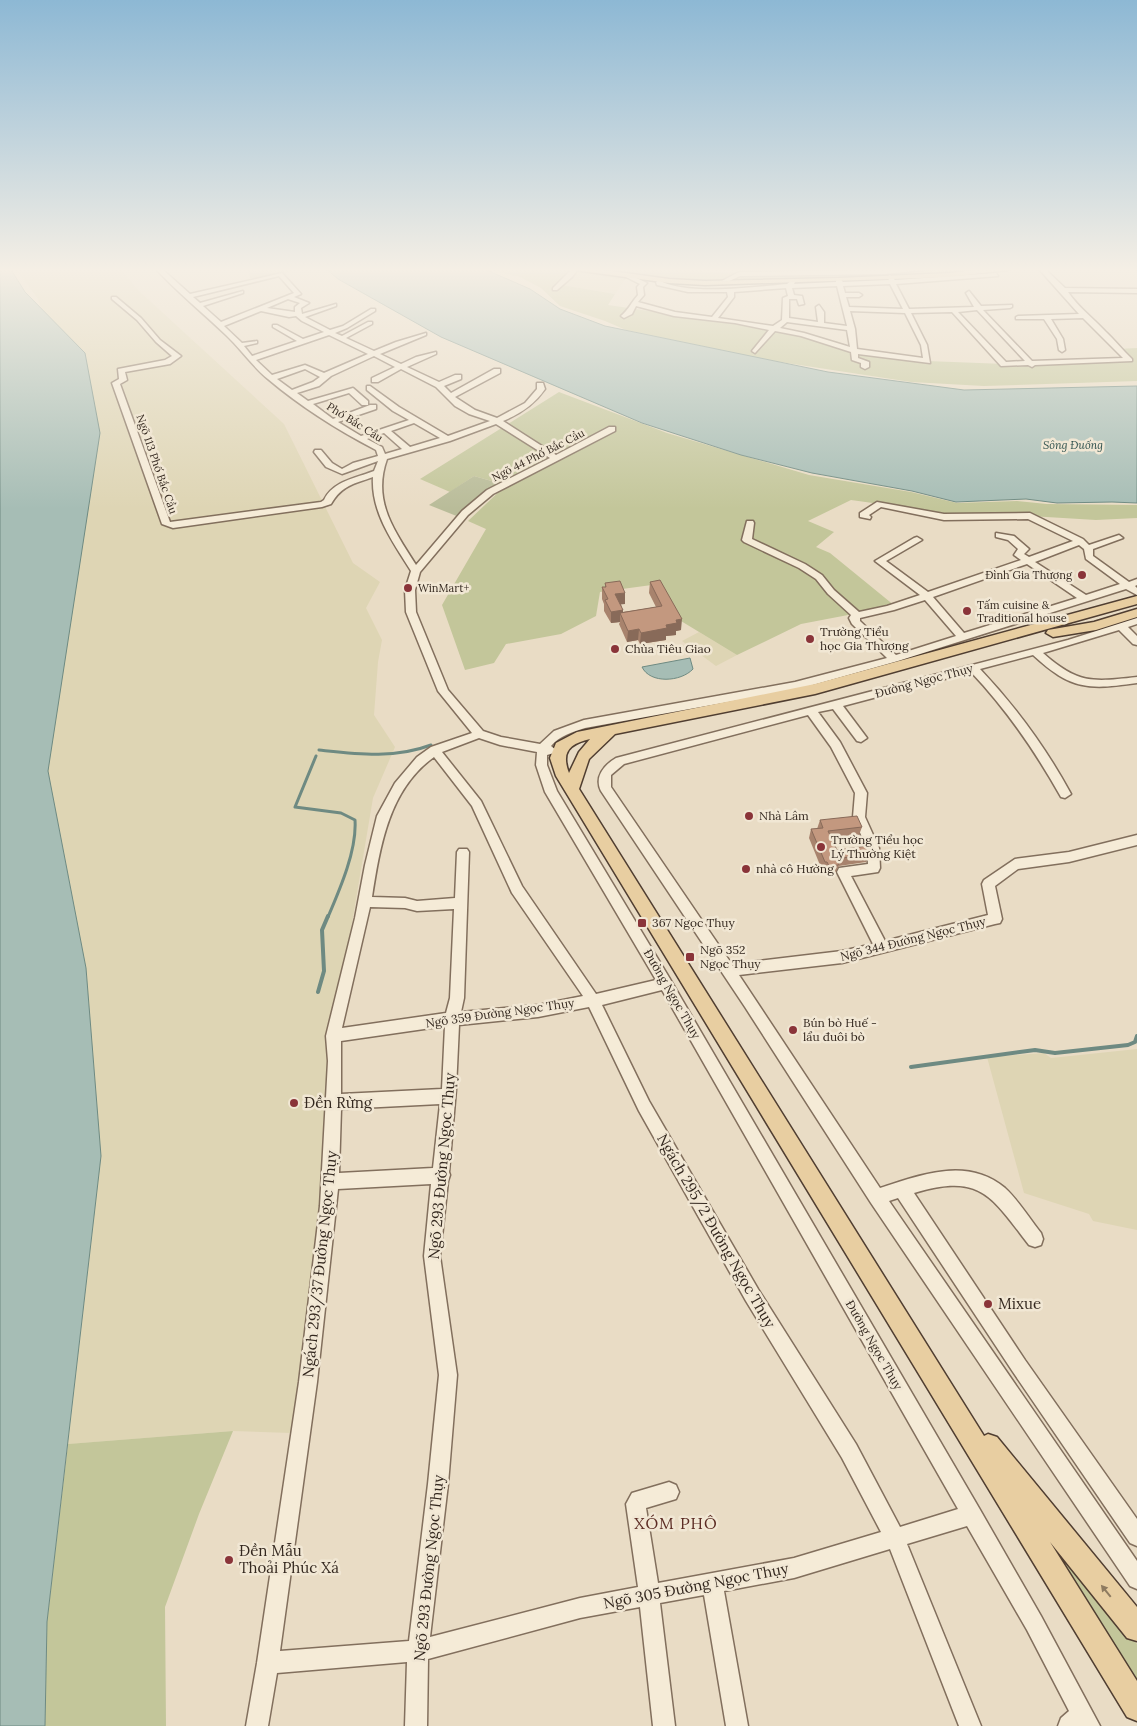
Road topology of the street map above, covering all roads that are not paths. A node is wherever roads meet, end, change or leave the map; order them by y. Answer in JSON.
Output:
{"nodes":[{"id":1,"x":168,"y":349,"type":"edge"},
{"id":2,"x":242,"y":349,"type":"edge"},
{"id":3,"x":281,"y":349,"type":"edge"},
{"id":4,"x":363,"y":349,"type":"edge"},
{"id":5,"x":386,"y":349,"type":"edge"},
{"id":6,"x":758,"y":349,"type":"edge"},
{"id":7,"x":849,"y":349,"type":"edge"},
{"id":8,"x":925,"y":349,"type":"edge"},
{"id":9,"x":989,"y":349,"type":"edge"},
{"id":10,"x":1016,"y":349,"type":"edge"},
{"id":11,"x":1119,"y":349,"type":"edge"},
{"id":12,"x":855,"y":350,"type":"junction"},
{"id":13,"x":755,"y":352,"type":"dead end"},
{"id":14,"x":434,"y":353,"type":"dead end"},
{"id":15,"x":374,"y":354,"type":"junction"},
{"id":16,"x":250,"y":359,"type":"junction"},
{"id":17,"x":1032,"y":365,"type":"junction"},
{"id":18,"x":401,"y":367,"type":"junction"},
{"id":19,"x":865,"y":367,"type":"dead end"},
{"id":20,"x":497,"y":371,"type":"dead end"},
{"id":21,"x":326,"y":377,"type":"junction"},
{"id":22,"x":458,"y":377,"type":"dead end"},
{"id":23,"x":271,"y":378,"type":"junction"},
{"id":24,"x":375,"y":380,"type":"dead end"},
{"id":25,"x":438,"y":385,"type":"junction"},
{"id":26,"x":540,"y":386,"type":"dead end"},
{"id":27,"x":370,"y":388,"type":"dead end"},
{"id":28,"x":292,"y":392,"type":"junction"},
{"id":29,"x":449,"y":397,"type":"junction"},
{"id":30,"x":364,"y":403,"type":"dead end"},
{"id":31,"x":306,"y":404,"type":"junction"},
{"id":32,"x":373,"y":407,"type":"dead end"},
{"id":33,"x":415,"y":420,"type":"junction"},
{"id":34,"x":332,"y":422,"type":"junction"},
{"id":35,"x":497,"y":422,"type":"junction"},
{"id":36,"x":612,"y":429,"type":"dead end"},
{"id":37,"x":385,"y":430,"type":"junction"},
{"id":38,"x":361,"y":439,"type":"junction"},
{"id":39,"x":447,"y":439,"type":"junction"},
{"id":40,"x":408,"y":450,"type":"junction"},
{"id":41,"x":318,"y":452,"type":"dead end"},
{"id":42,"x":383,"y":458,"type":"junction"},
{"id":43,"x":556,"y":458,"type":"junction"},
{"id":44,"x":377,"y":474,"type":"junction"},
{"id":45,"x":867,"y":517,"type":"dead end"},
{"id":46,"x":750,"y":523,"type":"dead end"},
{"id":47,"x":999,"y":535,"type":"dead end"},
{"id":48,"x":1119,"y":538,"type":"dead end"},
{"id":49,"x":917,"y":540,"type":"dead end"},
{"id":50,"x":1084,"y":544,"type":"junction"},
{"id":51,"x":1029,"y":562,"type":"junction"},
{"id":52,"x":416,"y":572,"type":"junction"},
{"id":53,"x":1133,"y":583,"type":"edge"},
{"id":54,"x":1137,"y":592,"type":"edge"},
{"id":55,"x":927,"y":596,"type":"junction"},
{"id":56,"x":1085,"y":599,"type":"junction"},
{"id":57,"x":1137,"y":600,"type":"edge"},
{"id":58,"x":1137,"y":613,"type":"edge"},
{"id":59,"x":857,"y":615,"type":"junction"},
{"id":60,"x":1137,"y":620,"type":"edge"},
{"id":61,"x":1120,"y":626,"type":"junction"},
{"id":62,"x":1018,"y":634,"type":"junction"},
{"id":63,"x":962,"y":637,"type":"junction"},
{"id":64,"x":1137,"y":642,"type":"edge"},
{"id":65,"x":1036,"y":652,"type":"junction"},
{"id":66,"x":894,"y":659,"type":"junction"},
{"id":67,"x":973,"y":668,"type":"junction"},
{"id":68,"x":1137,"y":680,"type":"edge"},
{"id":69,"x":836,"y":705,"type":"junction"},
{"id":70,"x":812,"y":712,"type":"junction"},
{"id":71,"x":612,"y":730,"type":"junction"},
{"id":72,"x":479,"y":734,"type":"junction"},
{"id":73,"x":861,"y":738,"type":"dead end"},
{"id":74,"x":435,"y":750,"type":"junction"},
{"id":75,"x":551,"y":750,"type":"junction"},
{"id":76,"x":572,"y":789,"type":"junction"},
{"id":77,"x":1065,"y":794,"type":"dead end"},
{"id":78,"x":1137,"y":840,"type":"edge"},
{"id":79,"x":464,"y":852,"type":"dead end"},
{"id":80,"x":365,"y":902,"type":"junction"},
{"id":81,"x":462,"y":903,"type":"junction"},
{"id":82,"x":880,"y":947,"type":"junction"},
{"id":83,"x":729,"y":973,"type":"junction"},
{"id":84,"x":665,"y":983,"type":"junction"},
{"id":85,"x":593,"y":1000,"type":"junction"},
{"id":86,"x":452,"y":1020,"type":"junction"},
{"id":87,"x":333,"y":1036,"type":"junction"},
{"id":88,"x":448,"y":1096,"type":"junction"},
{"id":89,"x":332,"y":1102,"type":"junction"},
{"id":90,"x":442,"y":1175,"type":"junction"},
{"id":91,"x":330,"y":1181,"type":"junction"},
{"id":92,"x":902,"y":1190,"type":"junction"},
{"id":93,"x":877,"y":1198,"type":"junction"},
{"id":94,"x":1035,"y":1239,"type":"dead end"},
{"id":95,"x":1019,"y":1366,"type":"junction"},
{"id":96,"x":998,"y":1376,"type":"junction"},
{"id":97,"x":950,"y":1400,"type":"junction"},
{"id":98,"x":669,"y":1492,"type":"dead end"},
{"id":99,"x":972,"y":1515,"type":"junction"},
{"id":100,"x":1137,"y":1536,"type":"edge"},
{"id":101,"x":895,"y":1538,"type":"junction"},
{"id":102,"x":1137,"y":1580,"type":"edge"},
{"id":103,"x":712,"y":1582,"type":"junction"},
{"id":104,"x":650,"y":1594,"type":"junction"},
{"id":105,"x":1137,"y":1628,"type":"edge"},
{"id":106,"x":418,"y":1651,"type":"junction"},
{"id":107,"x":268,"y":1663,"type":"junction"},
{"id":108,"x":1137,"y":1707,"type":"edge"},
{"id":109,"x":1080,"y":1722,"type":"edge"},
{"id":110,"x":257,"y":1726,"type":"edge"},
{"id":111,"x":416,"y":1726,"type":"edge"},
{"id":112,"x":664,"y":1726,"type":"edge"},
{"id":113,"x":738,"y":1726,"type":"edge"},
{"id":114,"x":970,"y":1726,"type":"edge"}],
"edges":[{"from":1,"to":44,"type":"street","name":"Ngõ 113 Phố Bắc Cầu"},
{"from":2,"to":16,"type":"street","name":"Phố Bắc Cầu"},
{"from":3,"to":16,"type":"street"},
{"from":4,"to":15,"type":"street"},
{"from":5,"to":15,"type":"street"},
{"from":6,"to":13,"type":"street"},
{"from":7,"to":12,"type":"street"},
{"from":8,"to":12,"type":"street"},
{"from":9,"to":17,"type":"street"},
{"from":10,"to":17,"type":"street"},
{"from":11,"to":17,"type":"street"},
{"from":12,"to":19,"type":"street"},
{"from":14,"to":18,"type":"street"},
{"from":15,"to":18,"type":"street"},
{"from":15,"to":21,"type":"street"},
{"from":16,"to":23,"type":"street","name":"Phố Bắc Cầu"},
{"from":18,"to":24,"type":"street"},
{"from":18,"to":25,"type":"street"},
{"from":20,"to":29,"type":"street"},
{"from":21,"to":23,"type":"street"},
{"from":21,"to":28,"type":"street"},
{"from":22,"to":25,"type":"street"},
{"from":23,"to":28,"type":"street","name":"Phố Bắc Cầu"},
{"from":25,"to":29,"type":"street"},
{"from":26,"to":35,"type":"street"},
{"from":27,"to":33,"type":"street"},
{"from":28,"to":31,"type":"street","name":"Phố Bắc Cầu"},
{"from":29,"to":35,"type":"street"},
{"from":30,"to":31,"type":"street"},
{"from":31,"to":34,"type":"street","name":"Phố Bắc Cầu"},
{"from":32,"to":34,"type":"street"},
{"from":33,"to":37,"type":"street"},
{"from":33,"to":39,"type":"street"},
{"from":34,"to":38,"type":"street","name":"Phố Bắc Cầu"},
{"from":35,"to":39,"type":"street"},
{"from":35,"to":43,"type":"street"},
{"from":36,"to":43,"type":"street","name":"Ngõ 44 Phố Bắc Cầu"},
{"from":37,"to":38,"type":"street"},
{"from":37,"to":40,"type":"street"},
{"from":38,"to":42,"type":"street","name":"Phố Bắc Cầu"},
{"from":39,"to":40,"type":"street"},
{"from":40,"to":42,"type":"street"},
{"from":41,"to":42,"type":"street"},
{"from":42,"to":44,"type":"street","name":"Phố Bắc Cầu"},
{"from":43,"to":52,"type":"street","name":"Ngõ 44 Phố Bắc Cầu"},
{"from":44,"to":52,"type":"street","name":"Phố Bắc Cầu"},
{"from":45,"to":50,"type":"street"},
{"from":46,"to":59,"type":"street"},
{"from":47,"to":51,"type":"street"},
{"from":48,"to":50,"type":"street"},
{"from":49,"to":55,"type":"street"},
{"from":50,"to":51,"type":"street"},
{"from":50,"to":53,"type":"street"},
{"from":51,"to":55,"type":"street"},
{"from":51,"to":56,"type":"street"},
{"from":52,"to":72,"type":"street"},
{"from":53,"to":54,"type":"street"},
{"from":53,"to":56,"type":"street"},
{"from":55,"to":59,"type":"street"},
{"from":55,"to":63,"type":"street"},
{"from":56,"to":63,"type":"street"},
{"from":57,"to":62,"type":"main road","name":"Đường Ngọc Thụy"},
{"from":58,"to":62,"type":"main road"},
{"from":59,"to":66,"type":"street"},
{"from":60,"to":61,"type":"street","name":"Đường Ngọc Thụy"},
{"from":61,"to":64,"type":"street"},
{"from":61,"to":65,"type":"street","name":"Đường Ngọc Thụy"},
{"from":62,"to":71,"type":"main road","name":"Đường Ngọc Thụy"},
{"from":63,"to":66,"type":"street"},
{"from":65,"to":67,"type":"street","name":"Đường Ngọc Thụy"},
{"from":65,"to":68,"type":"street"},
{"from":66,"to":75,"type":"street"},
{"from":67,"to":69,"type":"street","name":"Đường Ngọc Thụy"},
{"from":67,"to":77,"type":"street"},
{"from":69,"to":70,"type":"street","name":"Đường Ngọc Thụy"},
{"from":69,"to":73,"type":"street"},
{"from":70,"to":82,"type":"street"},
{"from":70,"to":83,"type":"street","name":"Đường Ngọc Thụy"},
{"from":71,"to":75,"type":"main road","name":"Đường Ngọc Thụy"},
{"from":71,"to":76,"type":"main road","name":"Đường Ngọc Thụy"},
{"from":72,"to":74,"type":"street","name":"Ngách 293/37 Đường Ngọc Thụy"},
{"from":72,"to":75,"type":"street"},
{"from":74,"to":80,"type":"street","name":"Ngách 293/37 Đường Ngọc Thụy"},
{"from":74,"to":85,"type":"street","name":"Ngách 295/2 Đường Ngọc Thụy"},
{"from":75,"to":76,"type":"main road","name":"Đường Ngọc Thụy"},
{"from":75,"to":84,"type":"street","name":"Đường Ngọc Thụy"},
{"from":76,"to":97,"type":"main road","name":"Đường Ngọc Thụy"},
{"from":78,"to":82,"type":"street","name":"Ngõ 344 Đường Ngọc Thụy"},
{"from":79,"to":81,"type":"street","name":"Ngõ 293 Đường Ngọc Thụy"},
{"from":80,"to":81,"type":"street"},
{"from":80,"to":87,"type":"street","name":"Ngách 293/37 Đường Ngọc Thụy"},
{"from":81,"to":86,"type":"street","name":"Ngõ 293 Đường Ngọc Thụy"},
{"from":82,"to":83,"type":"street","name":"Ngõ 344 Đường Ngọc Thụy"},
{"from":83,"to":93,"type":"street","name":"Đường Ngọc Thụy"},
{"from":84,"to":85,"type":"street","name":"Ngõ 359 Đường Ngọc Thụy"},
{"from":84,"to":99,"type":"street","name":"Đường Ngọc Thụy"},
{"from":85,"to":86,"type":"street","name":"Ngõ 359 Đường Ngọc Thụy"},
{"from":85,"to":101,"type":"street","name":"Ngách 295/2 Đường Ngọc Thụy"},
{"from":86,"to":87,"type":"street","name":"Ngõ 359 Đường Ngọc Thụy"},
{"from":86,"to":88,"type":"street","name":"Ngõ 293 Đường Ngọc Thụy"},
{"from":87,"to":89,"type":"street","name":"Ngách 293/37 Đường Ngọc Thụy"},
{"from":88,"to":89,"type":"street"},
{"from":88,"to":90,"type":"street","name":"Ngõ 293 Đường Ngọc Thụy"},
{"from":89,"to":91,"type":"street","name":"Ngách 293/37 Đường Ngọc Thụy"},
{"from":90,"to":91,"type":"street"},
{"from":90,"to":106,"type":"street","name":"Ngõ 293 Đường Ngọc Thụy"},
{"from":91,"to":107,"type":"street","name":"Ngách 293/37 Đường Ngọc Thụy"},
{"from":92,"to":93,"type":"street"},
{"from":92,"to":94,"type":"street"},
{"from":92,"to":95,"type":"street"},
{"from":93,"to":96,"type":"street","name":"Đường Ngọc Thụy"},
{"from":95,"to":96,"type":"street"},
{"from":95,"to":100,"type":"street"},
{"from":96,"to":102,"type":"street","name":"Đường Ngọc Thụy"},
{"from":105,"to":97,"type":"main road","one_way":true},
{"from":97,"to":108,"type":"main road","name":"Đường Ngọc Thụy"},
{"from":98,"to":104,"type":"street"},
{"from":99,"to":101,"type":"street","name":"Ngõ 305 Đường Ngọc Thụy"},
{"from":99,"to":109,"type":"street","name":"Đường Ngọc Thụy"},
{"from":101,"to":103,"type":"street","name":"Ngõ 305 Đường Ngọc Thụy"},
{"from":101,"to":114,"type":"street","name":"Ngách 295/2 Đường Ngọc Thụy"},
{"from":103,"to":104,"type":"street","name":"Ngõ 305 Đường Ngọc Thụy"},
{"from":103,"to":113,"type":"street"},
{"from":104,"to":106,"type":"street","name":"Ngõ 305 Đường Ngọc Thụy"},
{"from":104,"to":112,"type":"street"},
{"from":106,"to":107,"type":"street","name":"Ngõ 305 Đường Ngọc Thụy"},
{"from":106,"to":111,"type":"street","name":"Ngõ 293 Đường Ngọc Thụy"},
{"from":107,"to":110,"type":"street","name":"Ngách 293/37 Đường Ngọc Thụy"}]}
